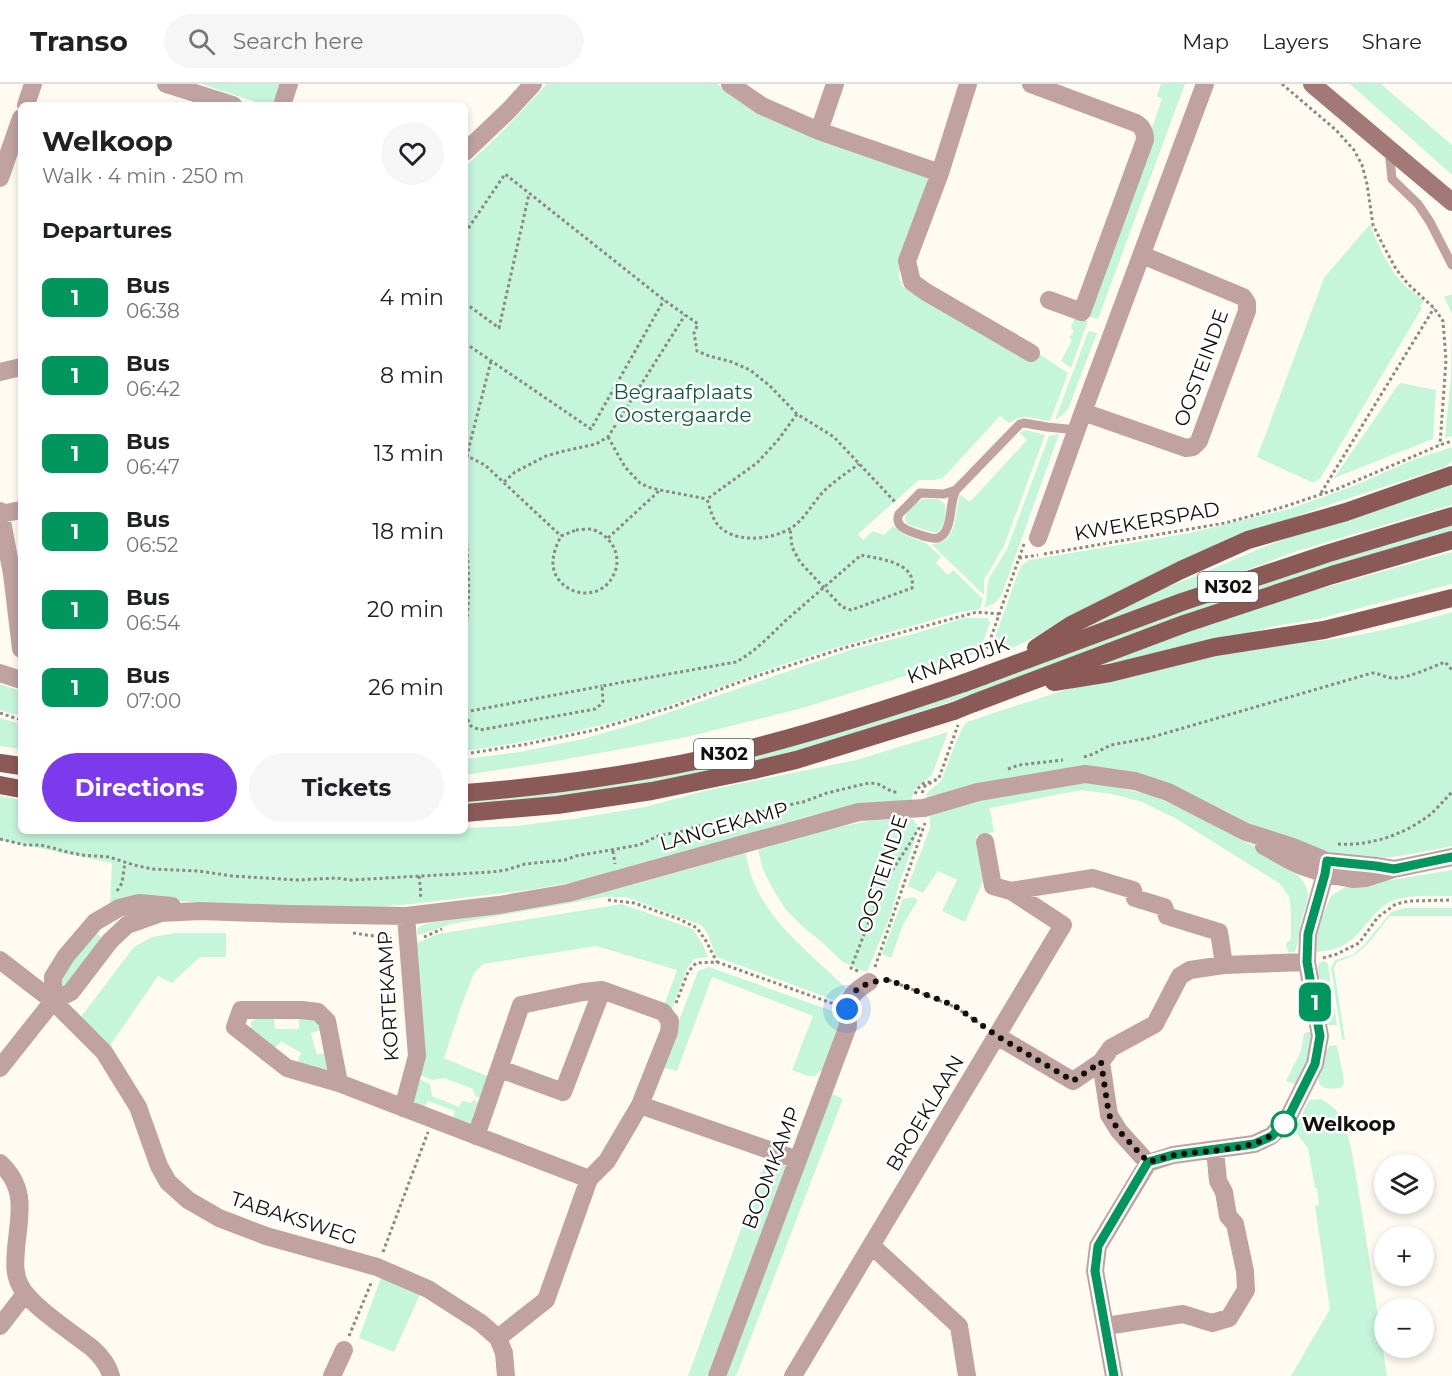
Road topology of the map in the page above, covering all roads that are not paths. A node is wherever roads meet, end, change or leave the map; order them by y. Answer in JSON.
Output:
{"nodes":[{"id":1,"x":33,"y":84,"type":"edge"},
{"id":2,"x":289,"y":84,"type":"edge"},
{"id":3,"x":532,"y":84,"type":"edge"},
{"id":4,"x":730,"y":84,"type":"edge"},
{"id":5,"x":835,"y":84,"type":"edge"},
{"id":6,"x":968,"y":84,"type":"edge"},
{"id":7,"x":1031,"y":84,"type":"edge"},
{"id":8,"x":1205,"y":84,"type":"edge"},
{"id":9,"x":1312,"y":84,"type":"edge"},
{"id":10,"x":172,"y":85,"type":"edge"},
{"id":11,"x":27,"y":102,"type":"edge"},
{"id":12,"x":223,"y":102,"type":"edge"},
{"id":13,"x":283,"y":102,"type":"edge"},
{"id":14,"x":18,"y":127,"type":"edge"},
{"id":15,"x":819,"y":132,"type":"junction"},
{"id":16,"x":468,"y":149,"type":"edge"},
{"id":17,"x":1389,"y":150,"type":"junction"},
{"id":18,"x":940,"y":173,"type":"junction"},
{"id":19,"x":0,"y":178,"type":"edge"},
{"id":20,"x":1450,"y":202,"type":"edge"},
{"id":21,"x":1142,"y":255,"type":"junction"},
{"id":22,"x":1452,"y":265,"type":"edge"},
{"id":23,"x":1049,"y":300,"type":"dead end"},
{"id":24,"x":1031,"y":353,"type":"dead end"},
{"id":25,"x":18,"y":368,"type":"edge"},
{"id":26,"x":0,"y":372,"type":"edge"},
{"id":27,"x":1083,"y":412,"type":"junction"},
{"id":28,"x":1077,"y":430,"type":"junction"},
{"id":29,"x":1452,"y":475,"type":"edge"},
{"id":30,"x":956,"y":490,"type":"junction"},
{"id":31,"x":18,"y":510,"type":"edge"},
{"id":32,"x":0,"y":512,"type":"edge"},
{"id":33,"x":1450,"y":517,"type":"edge"},
{"id":34,"x":1038,"y":538,"type":"dead end"},
{"id":35,"x":1452,"y":540,"type":"edge"},
{"id":36,"x":16,"y":574,"type":"edge"},
{"id":37,"x":1452,"y":598,"type":"edge"},
{"id":38,"x":18,"y":604,"type":"edge"},
{"id":39,"x":1010,"y":666,"type":"junction"},
{"id":40,"x":0,"y":673,"type":"edge"},
{"id":41,"x":18,"y":679,"type":"edge"},
{"id":42,"x":1017,"y":688,"type":"junction"},
{"id":43,"x":0,"y":763,"type":"edge"},
{"id":44,"x":18,"y":766,"type":"edge"},
{"id":45,"x":0,"y":786,"type":"edge"},
{"id":46,"x":18,"y":789,"type":"edge"},
{"id":47,"x":468,"y":793,"type":"edge"},
{"id":48,"x":468,"y":813,"type":"edge"},
{"id":49,"x":985,"y":842,"type":"dead end"},
{"id":50,"x":1452,"y":857,"type":"edge"},
{"id":51,"x":1326,"y":867,"type":"junction"},
{"id":52,"x":1011,"y":891,"type":"junction"},
{"id":53,"x":200,"y":911,"type":"junction"},
{"id":54,"x":413,"y":915,"type":"junction"},
{"id":55,"x":0,"y":960,"type":"edge"},
{"id":56,"x":1307,"y":962,"type":"junction"},
{"id":57,"x":1224,"y":965,"type":"junction"},
{"id":58,"x":871,"y":979,"type":"road end"},
{"id":59,"x":602,"y":990,"type":"junction"},
{"id":60,"x":52,"y":1001,"type":"junction"},
{"id":61,"x":997,"y":1036,"type":"junction"},
{"id":62,"x":1101,"y":1062,"type":"junction"},
{"id":63,"x":0,"y":1068,"type":"edge"},
{"id":64,"x":500,"y":1069,"type":"junction"},
{"id":65,"x":339,"y":1083,"type":"junction"},
{"id":66,"x":640,"y":1105,"type":"junction"},
{"id":67,"x":403,"y":1108,"type":"junction"},
{"id":68,"x":476,"y":1136,"type":"junction"},
{"id":69,"x":1215,"y":1150,"type":"junction"},
{"id":70,"x":798,"y":1160,"type":"junction"},
{"id":71,"x":1148,"y":1162,"type":"junction"},
{"id":72,"x":0,"y":1163,"type":"edge"},
{"id":73,"x":589,"y":1179,"type":"junction"},
{"id":74,"x":872,"y":1246,"type":"junction"},
{"id":75,"x":25,"y":1294,"type":"junction"},
{"id":76,"x":0,"y":1326,"type":"edge"},
{"id":77,"x":1106,"y":1326,"type":"junction"},
{"id":78,"x":498,"y":1338,"type":"junction"},
{"id":79,"x":344,"y":1350,"type":"road end"},
{"id":80,"x":111,"y":1376,"type":"edge"},
{"id":81,"x":332,"y":1376,"type":"edge"},
{"id":82,"x":506,"y":1376,"type":"edge"},
{"id":83,"x":717,"y":1376,"type":"edge"},
{"id":84,"x":793,"y":1376,"type":"edge"},
{"id":85,"x":967,"y":1376,"type":"edge"},
{"id":86,"x":1114,"y":1376,"type":"edge"}],
"edges":[{"from":1,"to":11,"type":"street"},
{"from":2,"to":13,"type":"street"},
{"from":3,"to":16,"type":"street"},
{"from":4,"to":15,"type":"street"},
{"from":5,"to":15,"type":"street"},
{"from":6,"to":18,"type":"street"},
{"from":7,"to":23,"type":"street"},
{"from":8,"to":21,"type":"street"},
{"from":9,"to":17,"type":"main road"},
{"from":10,"to":12,"type":"street"},
{"from":14,"to":19,"type":"street"},
{"from":15,"to":18,"type":"street"},
{"from":17,"to":20,"type":"main road"},
{"from":17,"to":22,"type":"lane"},
{"from":18,"to":24,"type":"street"},
{"from":21,"to":27,"type":"street"},
{"from":21,"to":27,"type":"street","name":"OOSTEINDE"},
{"from":25,"to":26,"type":"street"},
{"from":27,"to":28,"type":"street"},
{"from":28,"to":30,"type":"lane"},
{"from":28,"to":34,"type":"street"},
{"from":29,"to":39,"type":"main road"},
{"from":30,"to":30,"type":"lane"},
{"from":31,"to":32,"type":"street"},
{"from":32,"to":36,"type":"street"},
{"from":33,"to":39,"type":"main road","name":"KNARDIJK","number":"N302"},
{"from":35,"to":42,"type":"main road","number":"N302"},
{"from":36,"to":38,"type":"street"},
{"from":37,"to":42,"type":"main road"},
{"from":39,"to":47,"type":"main road","name":"KNARDIJK","number":"N302","bridge":true},
{"from":40,"to":41,"type":"street"},
{"from":42,"to":48,"type":"main road","number":"N302","bridge":true},
{"from":43,"to":44,"type":"main road"},
{"from":45,"to":46,"type":"main road"},
{"from":49,"to":52,"type":"street","name":"BROEKLAAN"},
{"from":50,"to":51,"type":"street","name":"LANGEKAMP"},
{"from":51,"to":54,"type":"street","name":"LANGEKAMP"},
{"from":51,"to":56,"type":"street"},
{"from":52,"to":57,"type":"street"},
{"from":52,"to":61,"type":"street","name":"BROEKLAAN"},
{"from":53,"to":54,"type":"street","name":"LANGEKAMP"},
{"from":53,"to":60,"type":"street","name":"LANGEKAMP"},
{"from":53,"to":60,"type":"street","name":"LANGEKAMP"},
{"from":54,"to":67,"type":"street","name":"KORTEKAMP"},
{"from":55,"to":60,"type":"street","name":"TABAKSWEG"},
{"from":56,"to":57,"type":"street"},
{"from":56,"to":69,"type":"street"},
{"from":57,"to":62,"type":"street"},
{"from":58,"to":70,"type":"street","name":"BOOMKAMP"},
{"from":59,"to":64,"type":"street"},
{"from":59,"to":64,"type":"street"},
{"from":59,"to":66,"type":"street"},
{"from":60,"to":63,"type":"street","name":"LANGEKAMP"},
{"from":60,"to":78,"type":"street","name":"TABAKSWEG"},
{"from":61,"to":62,"type":"street"},
{"from":61,"to":74,"type":"street","name":"BROEKLAAN"},
{"from":62,"to":71,"type":"street"},
{"from":64,"to":68,"type":"street"},
{"from":65,"to":65,"type":"street"},
{"from":65,"to":67,"type":"street"},
{"from":66,"to":70,"type":"street"},
{"from":66,"to":73,"type":"street"},
{"from":67,"to":68,"type":"street"},
{"from":68,"to":73,"type":"street"},
{"from":69,"to":71,"type":"street"},
{"from":69,"to":77,"type":"street"},
{"from":70,"to":83,"type":"street","name":"BOOMKAMP"},
{"from":71,"to":77,"type":"street"},
{"from":72,"to":75,"type":"street"},
{"from":73,"to":78,"type":"street"},
{"from":74,"to":84,"type":"street","name":"BROEKLAAN"},
{"from":74,"to":85,"type":"street"},
{"from":75,"to":76,"type":"street"},
{"from":75,"to":80,"type":"street"},
{"from":77,"to":86,"type":"street"},
{"from":78,"to":82,"type":"street"},
{"from":79,"to":81,"type":"street"}]}
